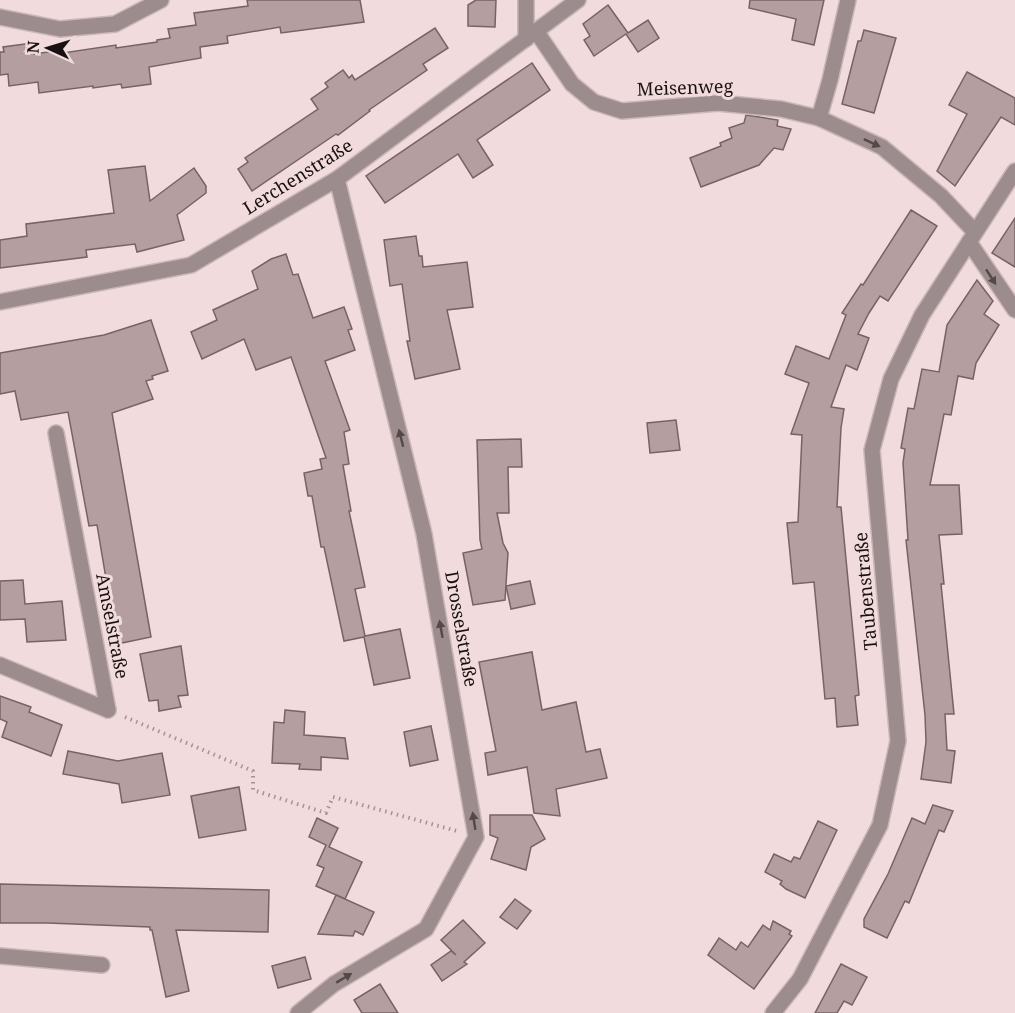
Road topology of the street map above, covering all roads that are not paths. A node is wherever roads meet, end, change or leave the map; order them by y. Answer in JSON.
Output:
{"nodes":[{"id":1,"x":161,"y":0,"type":"edge"},
{"id":2,"x":526,"y":0,"type":"edge"},
{"id":3,"x":578,"y":0,"type":"edge"},
{"id":4,"x":848,"y":0,"type":"edge"},
{"id":5,"x":0,"y":17,"type":"edge"},
{"id":6,"x":531,"y":35,"type":"junction"},
{"id":7,"x":819,"y":118,"type":"junction"},
{"id":8,"x":1015,"y":171,"type":"edge"},
{"id":9,"x":337,"y":179,"type":"junction"},
{"id":10,"x":972,"y":237,"type":"junction"},
{"id":11,"x":0,"y":302,"type":"edge"},
{"id":12,"x":1015,"y":310,"type":"edge"},
{"id":13,"x":56,"y":433,"type":"dead end"},
{"id":14,"x":0,"y":665,"type":"edge"},
{"id":15,"x":0,"y":956,"type":"edge"},
{"id":16,"x":102,"y":965,"type":"dead end"},
{"id":17,"x":298,"y":1013,"type":"edge"},
{"id":18,"x":772,"y":1013,"type":"edge"}],
"edges":[{"from":1,"to":5,"type":"street"},
{"from":2,"to":6,"type":"street"},
{"from":3,"to":6,"type":"street","name":"Lerchenstraße"},
{"from":4,"to":7,"type":"street"},
{"from":6,"to":7,"type":"street","name":"Meisenweg"},
{"from":6,"to":9,"type":"street","name":"Lerchenstraße"},
{"from":7,"to":10,"type":"street","name":"Meisenweg","one_way":true},
{"from":8,"to":10,"type":"street","name":"Taubenstraße"},
{"from":9,"to":11,"type":"street","name":"Lerchenstraße"},
{"from":17,"to":9,"type":"street","name":"Drosselstraße","one_way":true},
{"from":10,"to":12,"type":"street","name":"Meisenweg","one_way":true},
{"from":10,"to":18,"type":"street","name":"Taubenstraße"},
{"from":13,"to":14,"type":"street","name":"Amselstraße"},
{"from":15,"to":16,"type":"street"}]}
